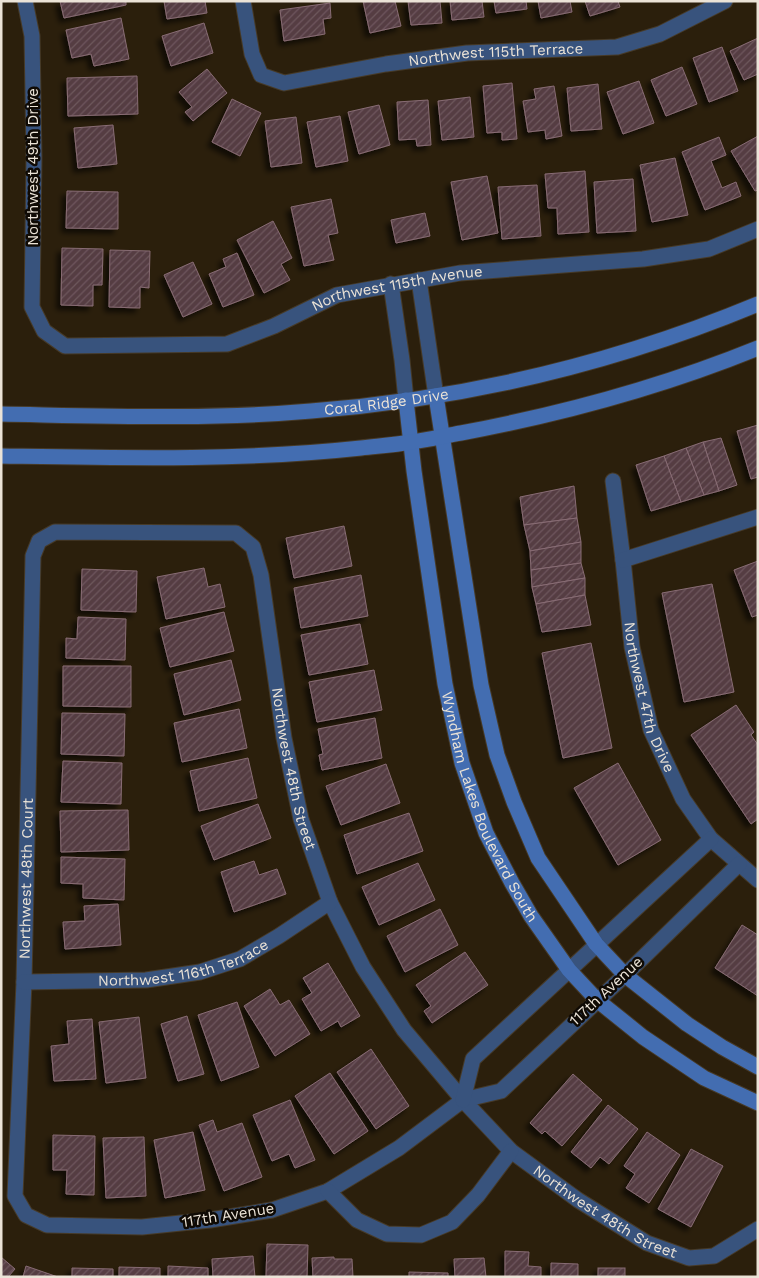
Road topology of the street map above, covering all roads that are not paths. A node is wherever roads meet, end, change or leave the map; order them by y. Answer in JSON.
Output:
{"nodes":[{"id":1,"x":25,"y":1,"type":"edge"},
{"id":2,"x":243,"y":1,"type":"edge"},
{"id":3,"x":725,"y":1,"type":"edge"},
{"id":4,"x":758,"y":229,"type":"edge"},
{"id":5,"x":419,"y":280,"type":"junction"},
{"id":6,"x":391,"y":284,"type":"junction"},
{"id":7,"x":758,"y":304,"type":"edge"},
{"id":8,"x":44,"y":331,"type":"joint"},
{"id":9,"x":758,"y":348,"type":"edge"},
{"id":10,"x":436,"y":396,"type":"junction"},
{"id":11,"x":406,"y":400,"type":"junction"},
{"id":12,"x":1,"y":414,"type":"edge"},
{"id":13,"x":442,"y":436,"type":"junction"},
{"id":14,"x":411,"y":442,"type":"junction"},
{"id":15,"x":1,"y":456,"type":"edge"},
{"id":16,"x":613,"y":481,"type":"dead end"},
{"id":17,"x":758,"y":517,"type":"edge"},
{"id":18,"x":39,"y":541,"type":"joint"},
{"id":19,"x":623,"y":560,"type":"junction"},
{"id":20,"x":710,"y":839,"type":"junction"},
{"id":21,"x":739,"y":864,"type":"junction"},
{"id":22,"x":758,"y":880,"type":"edge"},
{"id":23,"x":330,"y":902,"type":"junction"},
{"id":24,"x":596,"y":944,"type":"junction"},
{"id":25,"x":569,"y":970,"type":"junction"},
{"id":26,"x":625,"y":974,"type":"junction"},
{"id":27,"x":24,"y":982,"type":"junction"},
{"id":28,"x":598,"y":1000,"type":"junction"},
{"id":29,"x":758,"y":1066,"type":"edge"},
{"id":30,"x":463,"y":1100,"type":"junction"},
{"id":31,"x":758,"y":1103,"type":"edge"},
{"id":32,"x":511,"y":1150,"type":"junction"},
{"id":33,"x":328,"y":1191,"type":"junction"},
{"id":34,"x":26,"y":1214,"type":"joint"},
{"id":35,"x":758,"y":1229,"type":"edge"}],
"edges":[{"from":1,"to":8,"type":"street","name":"Northwest 49th Drive"},
{"from":2,"to":3,"type":"street","name":"Northwest 115th Terrace"},
{"from":4,"to":5,"type":"street","name":"Northwest 115th Avenue"},
{"from":5,"to":6,"type":"street","name":"Northwest 115th Avenue"},
{"from":5,"to":10,"type":"street"},
{"from":6,"to":8,"type":"street","name":"Northwest 115th Avenue"},
{"from":6,"to":11,"type":"street"},
{"from":7,"to":10,"type":"street","name":"Coral Ridge Drive"},
{"from":9,"to":13,"type":"street"},
{"from":10,"to":11,"type":"street","name":"Coral Ridge Drive"},
{"from":10,"to":13,"type":"street","name":"Wyndham Lakes Boulevard South"},
{"from":11,"to":12,"type":"street","name":"Coral Ridge Drive"},
{"from":11,"to":14,"type":"street","name":"Wyndham Lakes Boulevard South"},
{"from":13,"to":14,"type":"street"},
{"from":13,"to":24,"type":"street","name":"Wyndham Lakes Boulevard South"},
{"from":14,"to":15,"type":"street"},
{"from":14,"to":25,"type":"street","name":"Wyndham Lakes Boulevard South"},
{"from":16,"to":19,"type":"street","name":"Northwest 47th Drive"},
{"from":17,"to":19,"type":"street"},
{"from":18,"to":23,"type":"street","name":"Northwest 48th Street"},
{"from":18,"to":27,"type":"street","name":"Northwest 48th Court"},
{"from":19,"to":20,"type":"street","name":"Northwest 47th Drive"},
{"from":20,"to":21,"type":"street","name":"Northwest 47th Drive"},
{"from":20,"to":24,"type":"street"},
{"from":21,"to":22,"type":"street","name":"Northwest 47th Drive"},
{"from":21,"to":26,"type":"street","name":"117th Avenue"},
{"from":23,"to":27,"type":"street","name":"Northwest 116th Terrace"},
{"from":23,"to":30,"type":"street","name":"Northwest 48th Street"},
{"from":24,"to":25,"type":"street"},
{"from":24,"to":26,"type":"street","name":"Wyndham Lakes Boulevard South"},
{"from":25,"to":28,"type":"street","name":"Wyndham Lakes Boulevard South"},
{"from":25,"to":30,"type":"street"},
{"from":26,"to":28,"type":"street","name":"117th Avenue"},
{"from":26,"to":29,"type":"street","name":"Wyndham Lakes Boulevard South"},
{"from":27,"to":34,"type":"street","name":"Northwest 48th Court"},
{"from":28,"to":30,"type":"street","name":"117th Avenue"},
{"from":28,"to":31,"type":"street","name":"Wyndham Lakes Boulevard South"},
{"from":30,"to":32,"type":"street","name":"Northwest 48th Street"},
{"from":30,"to":33,"type":"street","name":"117th Avenue"},
{"from":32,"to":33,"type":"street"},
{"from":32,"to":35,"type":"street","name":"Northwest 48th Street"},
{"from":33,"to":34,"type":"street","name":"117th Avenue"}]}
